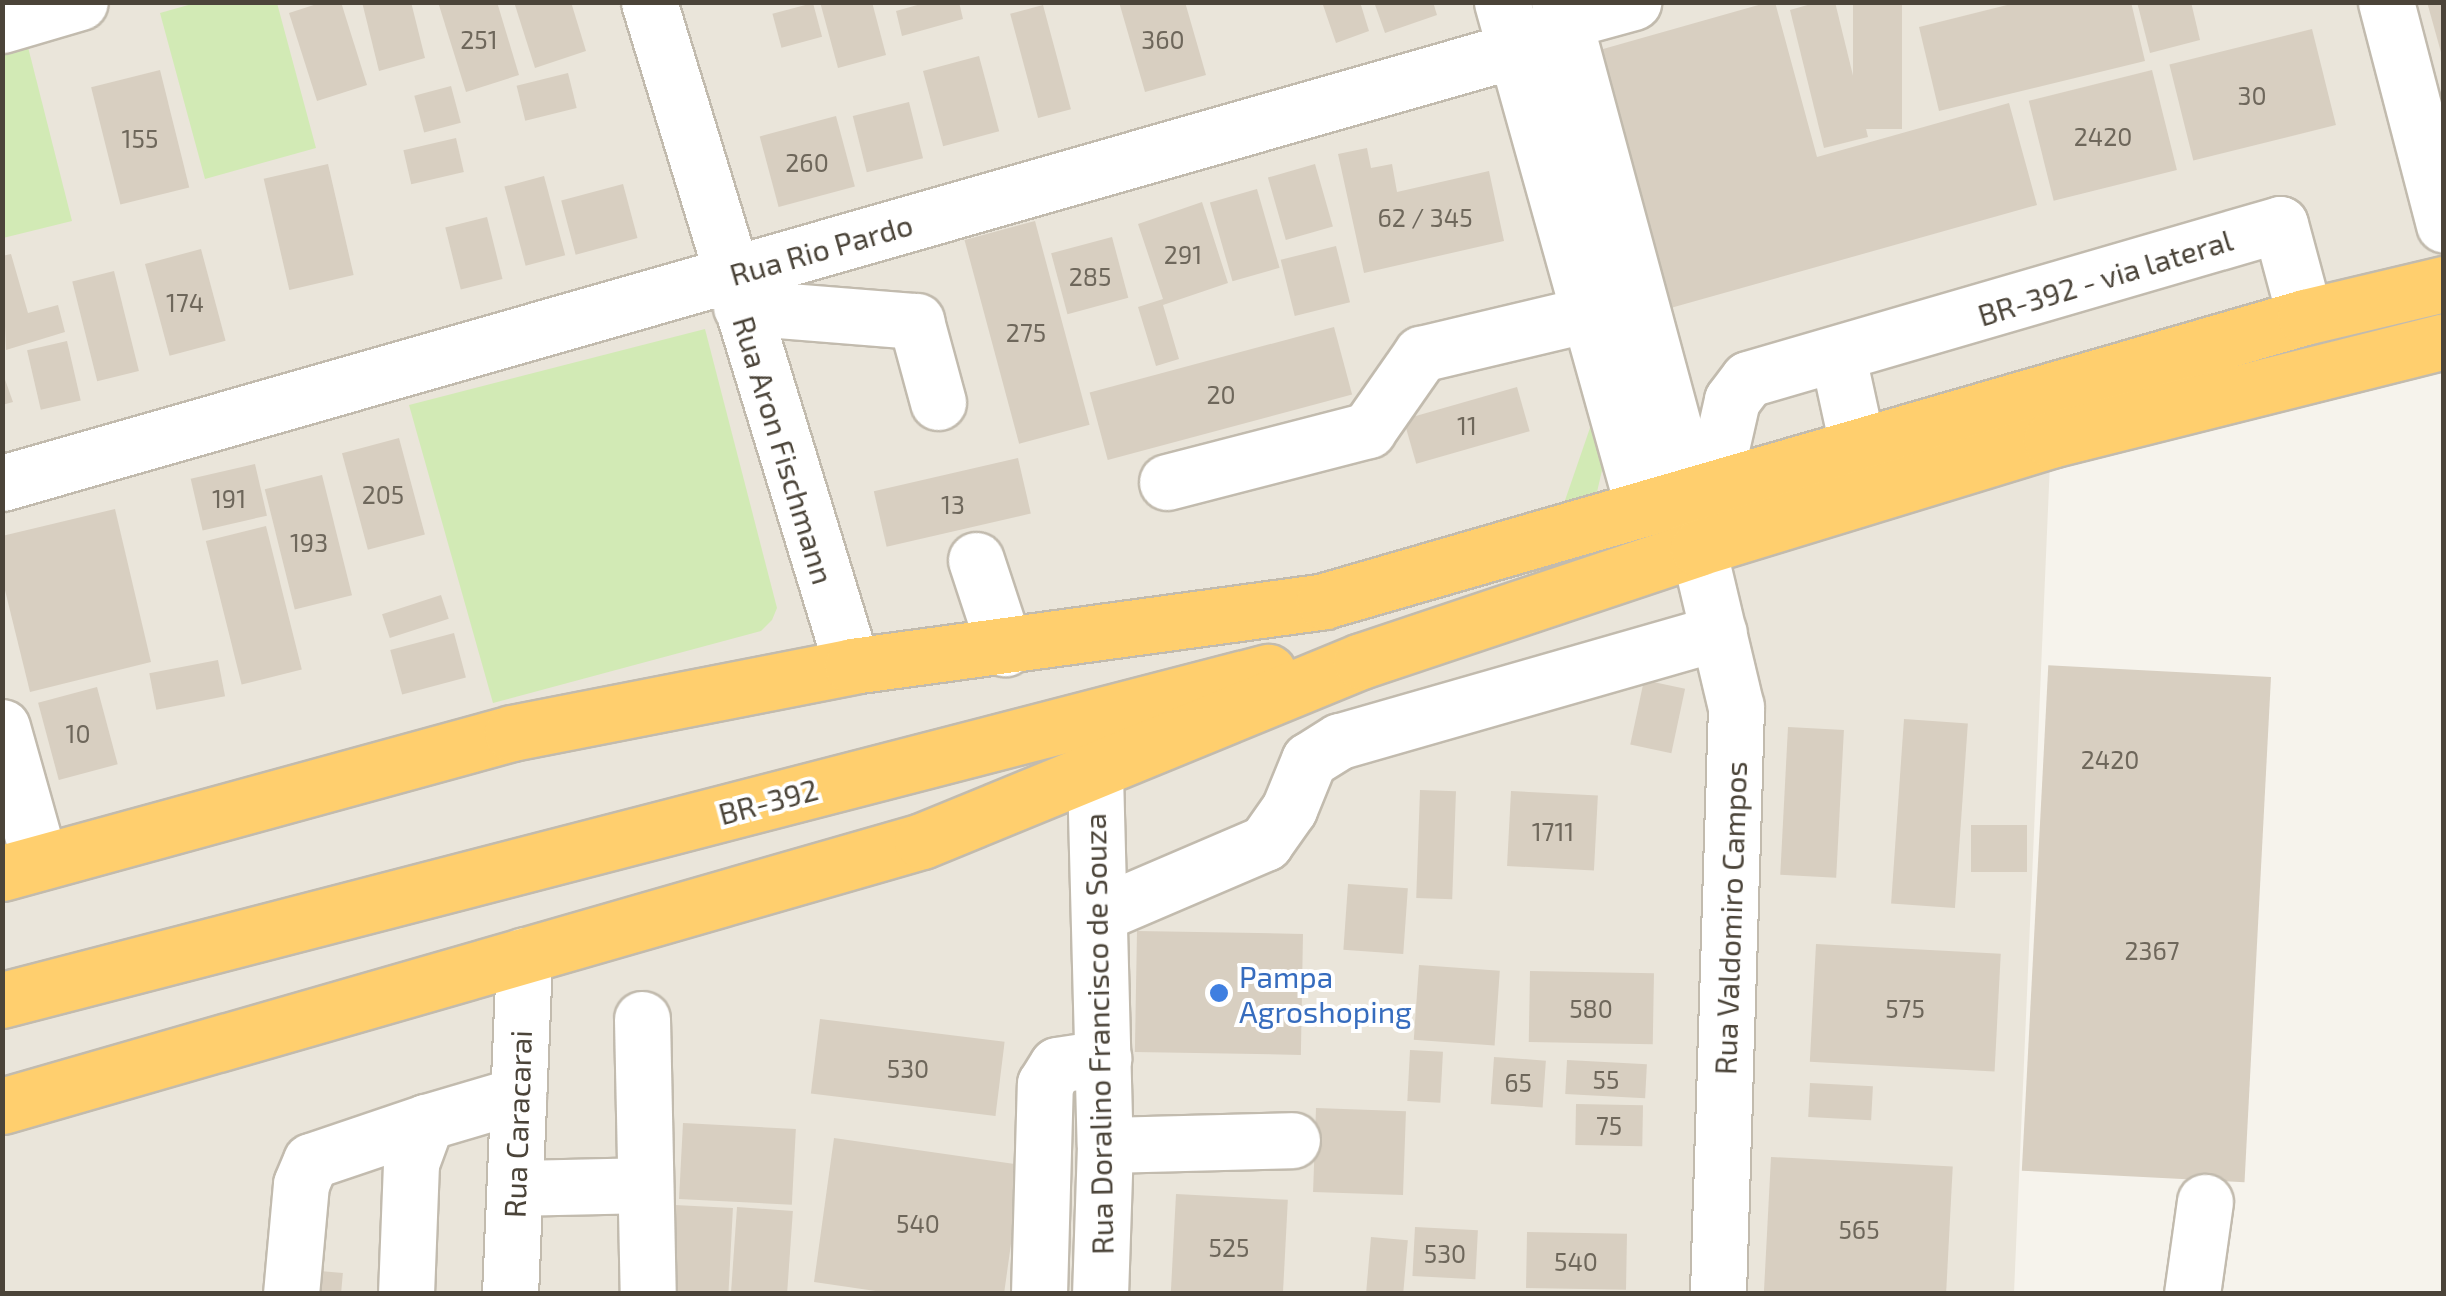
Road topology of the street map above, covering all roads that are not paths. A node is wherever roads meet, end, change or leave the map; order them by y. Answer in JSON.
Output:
{"nodes":[{"id":1,"x":80,"y":2,"type":"edge"},
{"id":2,"x":649,"y":2,"type":"edge"},
{"id":3,"x":1634,"y":2,"type":"edge"},
{"id":4,"x":2386,"y":2,"type":"edge"},
{"id":5,"x":1562,"y":12,"type":"edge"},
{"id":6,"x":2,"y":25,"type":"edge"},
{"id":7,"x":1508,"y":26,"type":"edge"},
{"id":8,"x":2444,"y":225,"type":"edge"},
{"id":9,"x":2444,"y":284,"type":"edge"},
{"id":10,"x":736,"y":291,"type":"junction"},
{"id":11,"x":1585,"y":297,"type":"junction"},
{"id":12,"x":2305,"y":317,"type":"junction"},
{"id":13,"x":1652,"y":334,"type":"junction"},
{"id":14,"x":2444,"y":341,"type":"edge"},
{"id":15,"x":1838,"y":357,"type":"junction"},
{"id":16,"x":938,"y":402,"type":"dead end"},
{"id":17,"x":1857,"y":444,"type":"junction"},
{"id":18,"x":1168,"y":482,"type":"dead end"},
{"id":19,"x":2,"y":483,"type":"edge"},
{"id":20,"x":1682,"y":497,"type":"junction"},
{"id":21,"x":1698,"y":548,"type":"junction"},
{"id":22,"x":976,"y":560,"type":"dead end"},
{"id":23,"x":1533,"y":603,"type":"junction"},
{"id":24,"x":1719,"y":632,"type":"junction"},
{"id":25,"x":1005,"y":648,"type":"junction"},
{"id":26,"x":852,"y":666,"type":"junction"},
{"id":27,"x":2,"y":728,"type":"edge"},
{"id":28,"x":1095,"y":775,"type":"junction"},
{"id":29,"x":21,"y":867,"type":"edge"},
{"id":30,"x":1099,"y":914,"type":"junction"},
{"id":31,"x":524,"y":955,"type":"junction"},
{"id":32,"x":2,"y":1000,"type":"edge"},
{"id":33,"x":642,"y":1019,"type":"dead end"},
{"id":34,"x":1103,"y":1058,"type":"junction"},
{"id":35,"x":518,"y":1095,"type":"junction"},
{"id":36,"x":2,"y":1106,"type":"edge"},
{"id":37,"x":426,"y":1122,"type":"junction"},
{"id":38,"x":1292,"y":1140,"type":"dead end"},
{"id":39,"x":1105,"y":1145,"type":"junction"},
{"id":40,"x":646,"y":1185,"type":"junction"},
{"id":41,"x":514,"y":1188,"type":"junction"},
{"id":42,"x":2205,"y":1202,"type":"dead end"},
{"id":43,"x":291,"y":1294,"type":"edge"},
{"id":44,"x":406,"y":1294,"type":"edge"},
{"id":45,"x":510,"y":1294,"type":"edge"},
{"id":46,"x":648,"y":1294,"type":"edge"},
{"id":47,"x":1039,"y":1294,"type":"edge"},
{"id":48,"x":1100,"y":1294,"type":"edge"},
{"id":49,"x":1718,"y":1294,"type":"edge"},
{"id":50,"x":2192,"y":1294,"type":"edge"}],
"edges":[{"from":1,"to":6,"type":"street"},
{"from":2,"to":10,"type":"street","name":"Rua Aron Fischmann"},
{"from":3,"to":5,"type":"street","name":"Rua Rio Pardo"},
{"from":4,"to":8,"type":"street"},
{"from":5,"to":7,"type":"street","name":"Rua Rio Pardo"},
{"from":5,"to":13,"type":"street"},
{"from":7,"to":10,"type":"street","name":"Rua Rio Pardo"},
{"from":7,"to":11,"type":"street"},
{"from":9,"to":12,"type":"highway"},
{"from":10,"to":16,"type":"street"},
{"from":10,"to":19,"type":"street","name":"Rua Rio Pardo"},
{"from":10,"to":26,"type":"street","name":"Rua Aron Fischmann"},
{"from":11,"to":13,"type":"street"},
{"from":11,"to":18,"type":"street"},
{"from":11,"to":20,"type":"street"},
{"from":12,"to":15,"type":"street","name":"BR-392 - via lateral"},
{"from":12,"to":17,"type":"highway"},
{"from":13,"to":20,"type":"street"},
{"from":14,"to":21,"type":"highway","number":"BR-392"},
{"from":15,"to":17,"type":"street"},
{"from":15,"to":20,"type":"street","name":"BR-392 - via lateral"},
{"from":17,"to":20,"type":"highway"},
{"from":20,"to":25,"type":"highway"},
{"from":21,"to":23,"type":"highway","number":"BR-392"},
{"from":21,"to":24,"type":"street","name":"Rua Valdomiro Campos"},
{"from":22,"to":25,"type":"street"},
{"from":23,"to":28,"type":"highway","number":"BR-392"},
{"from":23,"to":32,"type":"highway","name":"BR-392","number":"BR-392"},
{"from":24,"to":30,"type":"street"},
{"from":24,"to":49,"type":"street","name":"Rua Valdomiro Campos"},
{"from":25,"to":26,"type":"highway"},
{"from":26,"to":29,"type":"highway"},
{"from":27,"to":29,"type":"street"},
{"from":28,"to":30,"type":"street","name":"Rua Doralino Francisco de Souza"},
{"from":28,"to":31,"type":"highway","number":"BR-392"},
{"from":30,"to":34,"type":"street","name":"Rua Doralino Francisco de Souza"},
{"from":31,"to":35,"type":"street","name":"Rua Caracarai"},
{"from":31,"to":36,"type":"highway","number":"BR-392"},
{"from":33,"to":40,"type":"street"},
{"from":34,"to":39,"type":"street","name":"Rua Doralino Francisco de Souza"},
{"from":34,"to":47,"type":"street"},
{"from":35,"to":37,"type":"street"},
{"from":35,"to":41,"type":"street","name":"Rua Caracarai"},
{"from":37,"to":43,"type":"street"},
{"from":37,"to":44,"type":"street"},
{"from":38,"to":39,"type":"street"},
{"from":39,"to":48,"type":"street","name":"Rua Doralino Francisco de Souza"},
{"from":40,"to":41,"type":"street"},
{"from":40,"to":46,"type":"street"},
{"from":41,"to":45,"type":"street","name":"Rua Caracarai"},
{"from":42,"to":50,"type":"street"}]}
